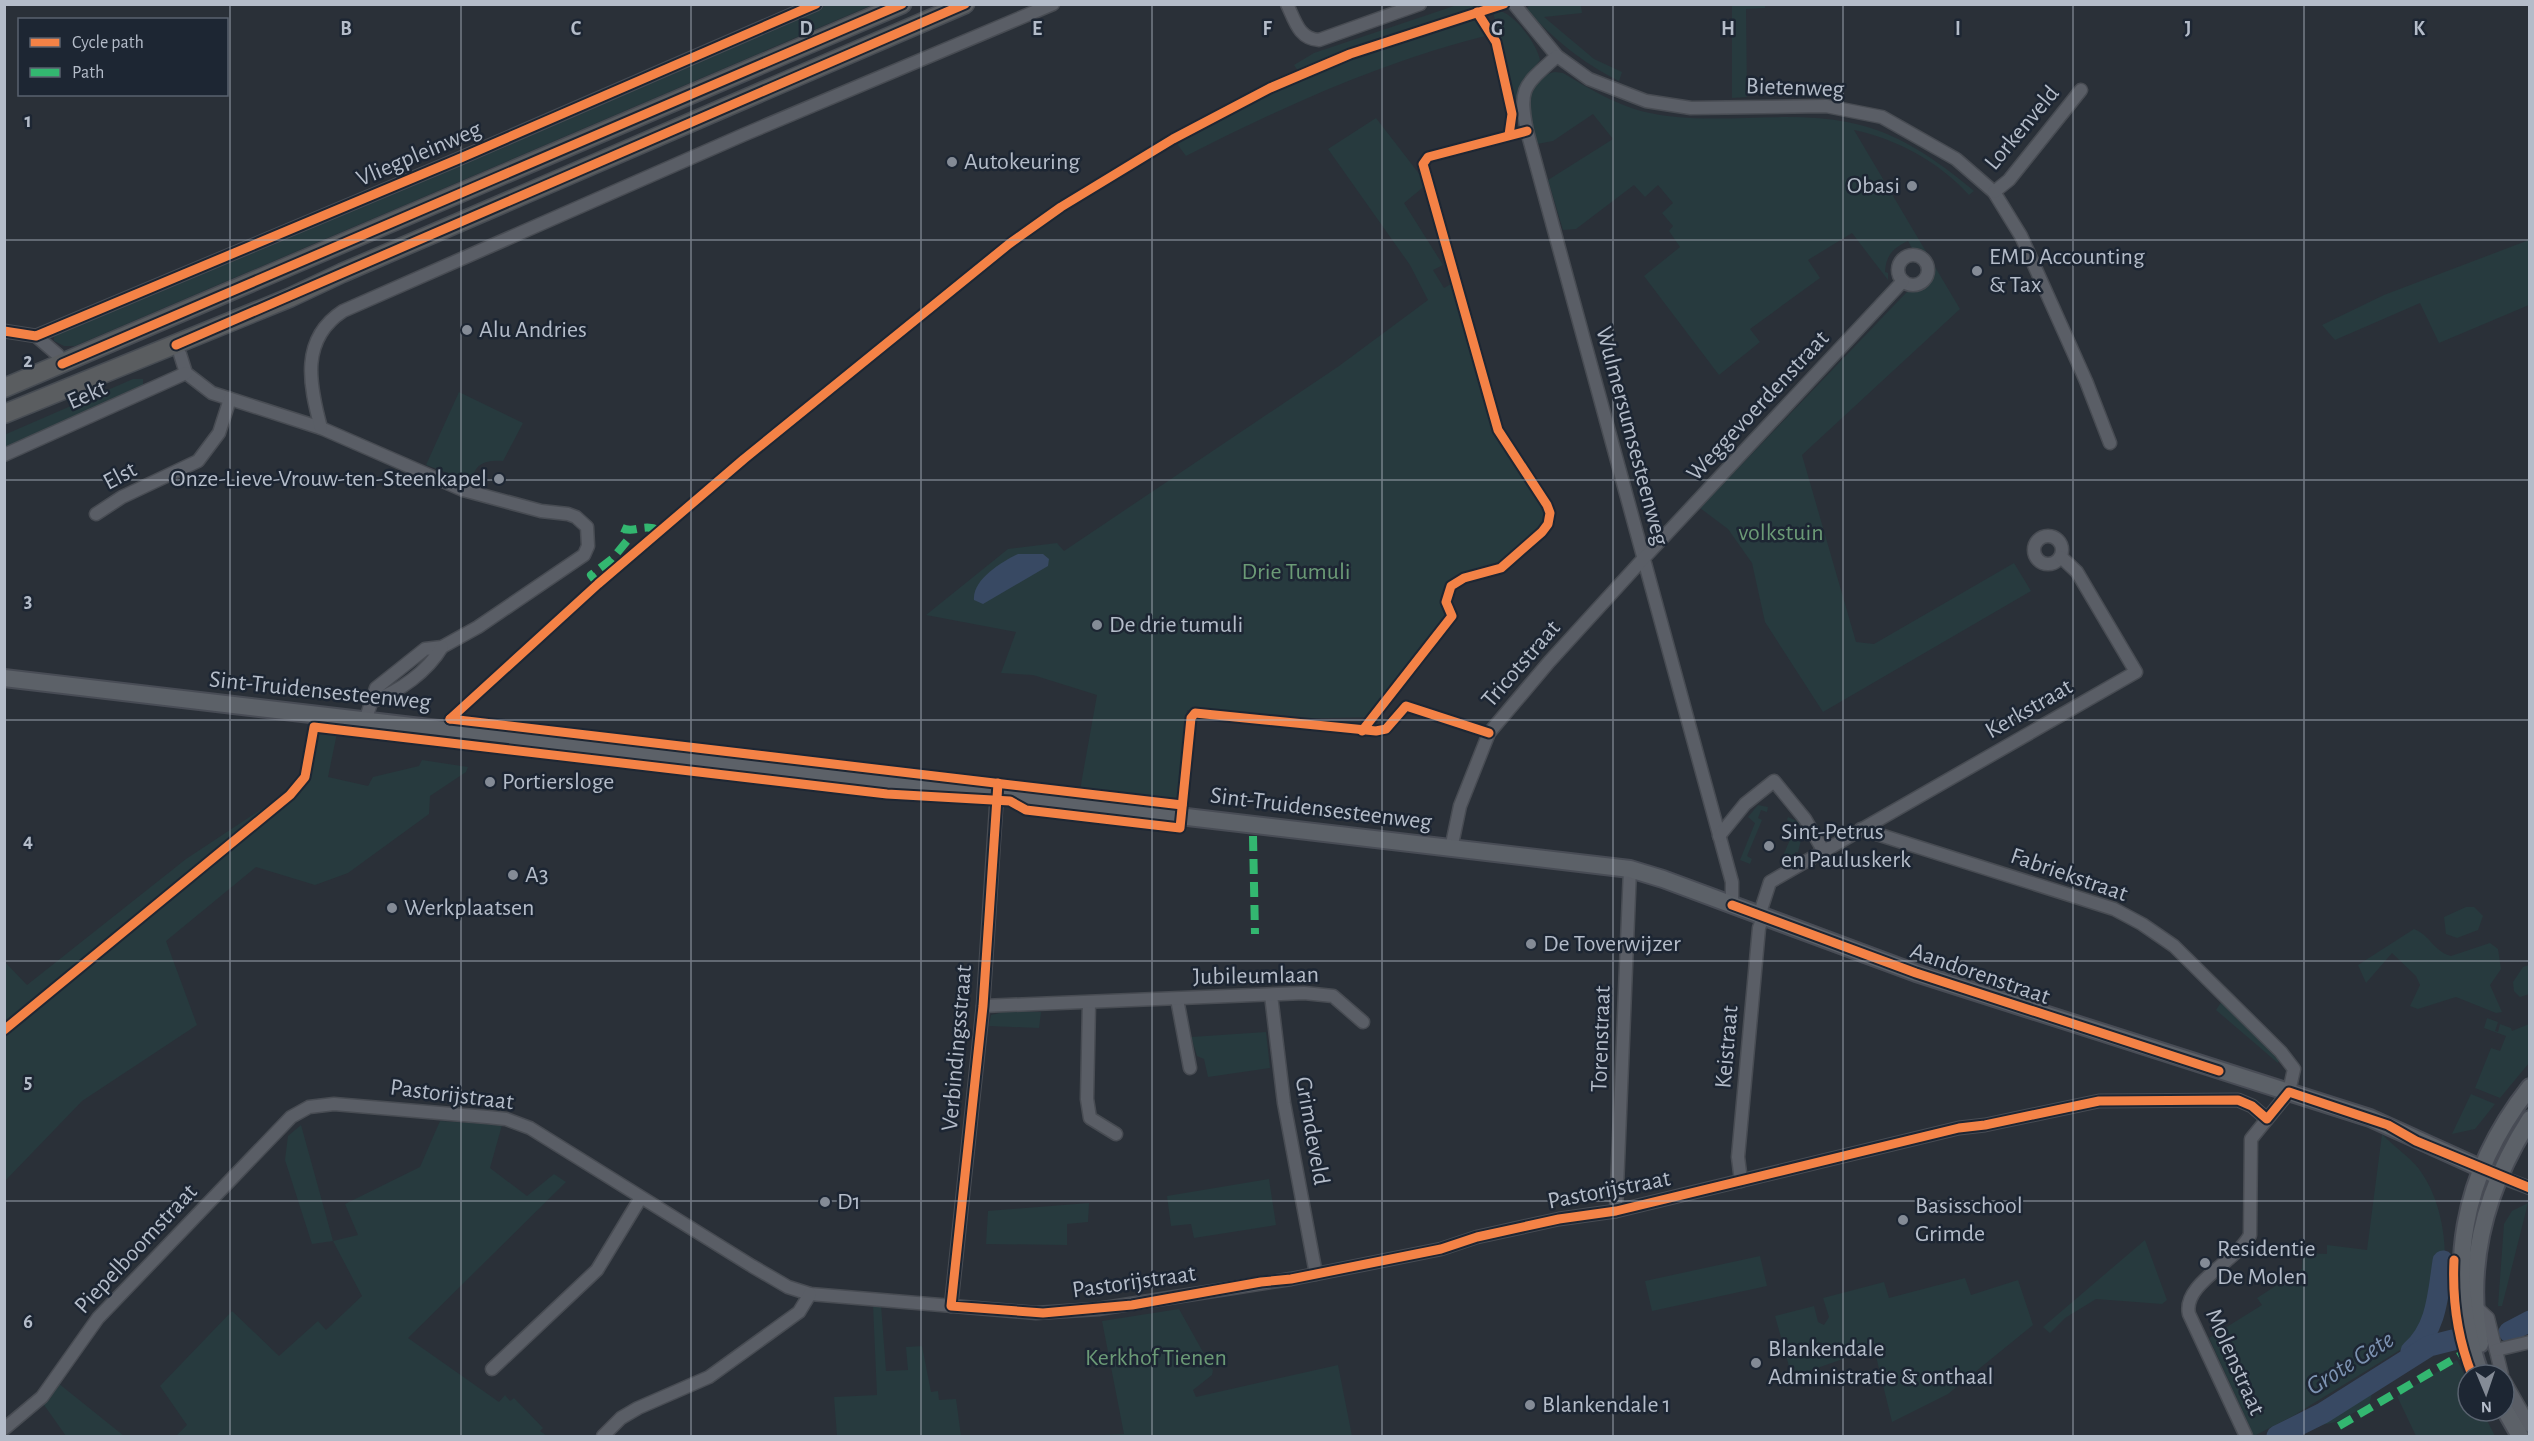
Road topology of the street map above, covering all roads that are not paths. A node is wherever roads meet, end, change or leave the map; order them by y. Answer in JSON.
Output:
{"nodes":[{"id":1,"x":816,"y":4,"type":"edge"},
{"id":2,"x":902,"y":4,"type":"edge"},
{"id":3,"x":965,"y":4,"type":"edge"},
{"id":4,"x":1053,"y":4,"type":"edge"},
{"id":5,"x":1287,"y":4,"type":"edge"},
{"id":6,"x":1420,"y":4,"type":"edge"},
{"id":7,"x":1514,"y":4,"type":"edge"},
{"id":8,"x":1557,"y":56,"type":"junction"},
{"id":9,"x":2081,"y":90,"type":"dead end"},
{"id":10,"x":1994,"y":192,"type":"junction"},
{"id":11,"x":1903,"y":281,"type":"dead end"},
{"id":12,"x":4,"y":331,"type":"edge"},
{"id":13,"x":36,"y":336,"type":"junction"},
{"id":14,"x":180,"y":354,"type":"dead end"},
{"id":15,"x":58,"y":355,"type":"dead end"},
{"id":16,"x":186,"y":374,"type":"junction"},
{"id":17,"x":4,"y":388,"type":"edge"},
{"id":18,"x":230,"y":399,"type":"junction"},
{"id":19,"x":4,"y":414,"type":"edge"},
{"id":20,"x":321,"y":428,"type":"junction"},
{"id":21,"x":2110,"y":443,"type":"dead end"},
{"id":22,"x":4,"y":455,"type":"edge"},
{"id":23,"x":96,"y":514,"type":"dead end"},
{"id":24,"x":2061,"y":557,"type":"dead end"},
{"id":25,"x":1643,"y":559,"type":"junction"},
{"id":26,"x":4,"y":678,"type":"edge"},
{"id":27,"x":365,"y":721,"type":"junction"},
{"id":28,"x":997,"y":793,"type":"junction"},
{"id":29,"x":1861,"y":829,"type":"junction"},
{"id":30,"x":1719,"y":836,"type":"junction"},
{"id":31,"x":1451,"y":849,"type":"junction"},
{"id":32,"x":1823,"y":850,"type":"junction"},
{"id":33,"x":1630,"y":869,"type":"junction"},
{"id":34,"x":1732,"y":904,"type":"junction"},
{"id":35,"x":1761,"y":916,"type":"junction"},
{"id":36,"x":1270,"y":995,"type":"junction"},
{"id":37,"x":1177,"y":999,"type":"junction"},
{"id":38,"x":1089,"y":1003,"type":"junction"},
{"id":39,"x":983,"y":1006,"type":"junction"},
{"id":40,"x":1364,"y":1022,"type":"dead end"},
{"id":41,"x":1190,"y":1068,"type":"dead end"},
{"id":42,"x":2529,"y":1087,"type":"edge"},
{"id":43,"x":2289,"y":1092,"type":"junction"},
{"id":44,"x":309,"y":1107,"type":"joint"},
{"id":45,"x":2267,"y":1119,"type":"junction"},
{"id":46,"x":2529,"y":1119,"type":"edge"},
{"id":47,"x":1116,"y":1134,"type":"dead end"},
{"id":48,"x":2481,"y":1169,"type":"junction"},
{"id":49,"x":2498,"y":1176,"type":"junction"},
{"id":50,"x":1741,"y":1181,"type":"junction"},
{"id":51,"x":2529,"y":1188,"type":"edge"},
{"id":52,"x":640,"y":1199,"type":"junction"},
{"id":53,"x":1616,"y":1211,"type":"junction"},
{"id":54,"x":1316,"y":1274,"type":"junction"},
{"id":55,"x":810,"y":1294,"type":"junction"},
{"id":56,"x":951,"y":1306,"type":"junction"},
{"id":57,"x":2475,"y":1306,"type":"junction"},
{"id":58,"x":2529,"y":1342,"type":"edge"},
{"id":59,"x":2496,"y":1350,"type":"junction"},
{"id":60,"x":2477,"y":1363,"type":"edge"},
{"id":61,"x":2486,"y":1363,"type":"edge"},
{"id":62,"x":2499,"y":1363,"type":"edge"},
{"id":63,"x":492,"y":1369,"type":"dead end"},
{"id":64,"x":2516,"y":1402,"type":"edge"},
{"id":65,"x":2503,"y":1423,"type":"edge"},
{"id":66,"x":2512,"y":1423,"type":"edge"},
{"id":67,"x":2529,"y":1426,"type":"edge"},
{"id":68,"x":4,"y":1429,"type":"edge"},
{"id":69,"x":603,"y":1437,"type":"edge"},
{"id":70,"x":2246,"y":1437,"type":"edge"},
{"id":71,"x":2511,"y":1437,"type":"edge"},
{"id":72,"x":2520,"y":1437,"type":"edge"}],
"edges":[{"from":1,"to":13,"type":"street","name":"Vliegpleinweg"},
{"from":2,"to":17,"type":"highway"},
{"from":3,"to":19,"type":"highway"},
{"from":4,"to":20,"type":"street"},
{"from":5,"to":6,"type":"street"},
{"from":7,"to":8,"type":"street"},
{"from":8,"to":10,"type":"street","name":"Bietenweg"},
{"from":8,"to":25,"type":"street","name":"Wulmersumsesteenweg"},
{"from":9,"to":10,"type":"street","name":"Lorkenveld"},
{"from":10,"to":21,"type":"street","name":"Bietenweg"},
{"from":11,"to":25,"type":"street","name":"Weggevoerdenstraat"},
{"from":12,"to":13,"type":"street"},
{"from":13,"to":15,"type":"street"},
{"from":14,"to":16,"type":"street"},
{"from":16,"to":18,"type":"street"},
{"from":16,"to":22,"type":"street","name":"Eekt"},
{"from":18,"to":20,"type":"street"},
{"from":18,"to":23,"type":"street","name":"Elst"},
{"from":20,"to":27,"type":"street"},
{"from":24,"to":29,"type":"street","name":"Kerkstraat"},
{"from":25,"to":30,"type":"street","name":"Wulmersumsesteenweg"},
{"from":25,"to":31,"type":"street","name":"Tricotstraat"},
{"from":26,"to":27,"type":"main road","name":"Sint-Truidensesteenweg"},
{"from":27,"to":28,"type":"main road","name":"Sint-Truidensesteenweg"},
{"from":28,"to":31,"type":"main road","name":"Sint-Truidensesteenweg"},
{"from":28,"to":39,"type":"street","name":"Verbindingsstraat"},
{"from":29,"to":32,"type":"street","name":"Kerkstraat"},
{"from":29,"to":43,"type":"street","name":"Fabriekstraat"},
{"from":30,"to":32,"type":"street"},
{"from":30,"to":34,"type":"street","name":"Wulmersumsesteenweg"},
{"from":31,"to":33,"type":"main road","name":"Sint-Truidensesteenweg"},
{"from":32,"to":35,"type":"street","name":"Kerkstraat"},
{"from":33,"to":34,"type":"main road","name":"Sint-Truidensesteenweg"},
{"from":33,"to":53,"type":"street","name":"Torenstraat"},
{"from":34,"to":35,"type":"main road","name":"Aandorenstraat"},
{"from":35,"to":43,"type":"main road","name":"Aandorenstraat"},
{"from":35,"to":50,"type":"street","name":"Keistraat"},
{"from":36,"to":37,"type":"street","name":"Jubileumlaan"},
{"from":36,"to":40,"type":"street","name":"Jubileumlaan"},
{"from":36,"to":54,"type":"street","name":"Grimdeveld"},
{"from":37,"to":38,"type":"street","name":"Jubileumlaan"},
{"from":37,"to":41,"type":"street","name":"Jubileumlaan"},
{"from":38,"to":39,"type":"street","name":"Jubileumlaan"},
{"from":38,"to":47,"type":"street"},
{"from":39,"to":56,"type":"street","name":"Verbindingsstraat"},
{"from":42,"to":48,"type":"main road"},
{"from":43,"to":45,"type":"street","name":"Molenstraat"},
{"from":43,"to":48,"type":"main road","name":"Aandorenstraat"},
{"from":44,"to":52,"type":"street","name":"Pastorijstraat"},
{"from":44,"to":68,"type":"street","name":"Piepelboomstraat"},
{"from":45,"to":50,"type":"street","name":"Pastorijstraat"},
{"from":45,"to":70,"type":"street","name":"Molenstraat"},
{"from":46,"to":49,"type":"main road"},
{"from":48,"to":49,"type":"main road","name":"Aandorenstraat"},
{"from":48,"to":60,"type":"main road"},
{"from":49,"to":51,"type":"street"},
{"from":49,"to":57,"type":"main road"},
{"from":50,"to":53,"type":"street","name":"Pastorijstraat"},
{"from":52,"to":55,"type":"street","name":"Pastorijstraat"},
{"from":52,"to":63,"type":"street"},
{"from":53,"to":54,"type":"street","name":"Pastorijstraat"},
{"from":54,"to":56,"type":"street","name":"Pastorijstraat"},
{"from":55,"to":56,"type":"street","name":"Pastorijstraat"},
{"from":55,"to":69,"type":"street"},
{"from":57,"to":59,"type":"street"},
{"from":57,"to":61,"type":"main road"},
{"from":58,"to":59,"type":"street"},
{"from":59,"to":62,"type":"street"},
{"from":64,"to":67,"type":"street"},
{"from":65,"to":71,"type":"main road"},
{"from":66,"to":72,"type":"main road"}]}
